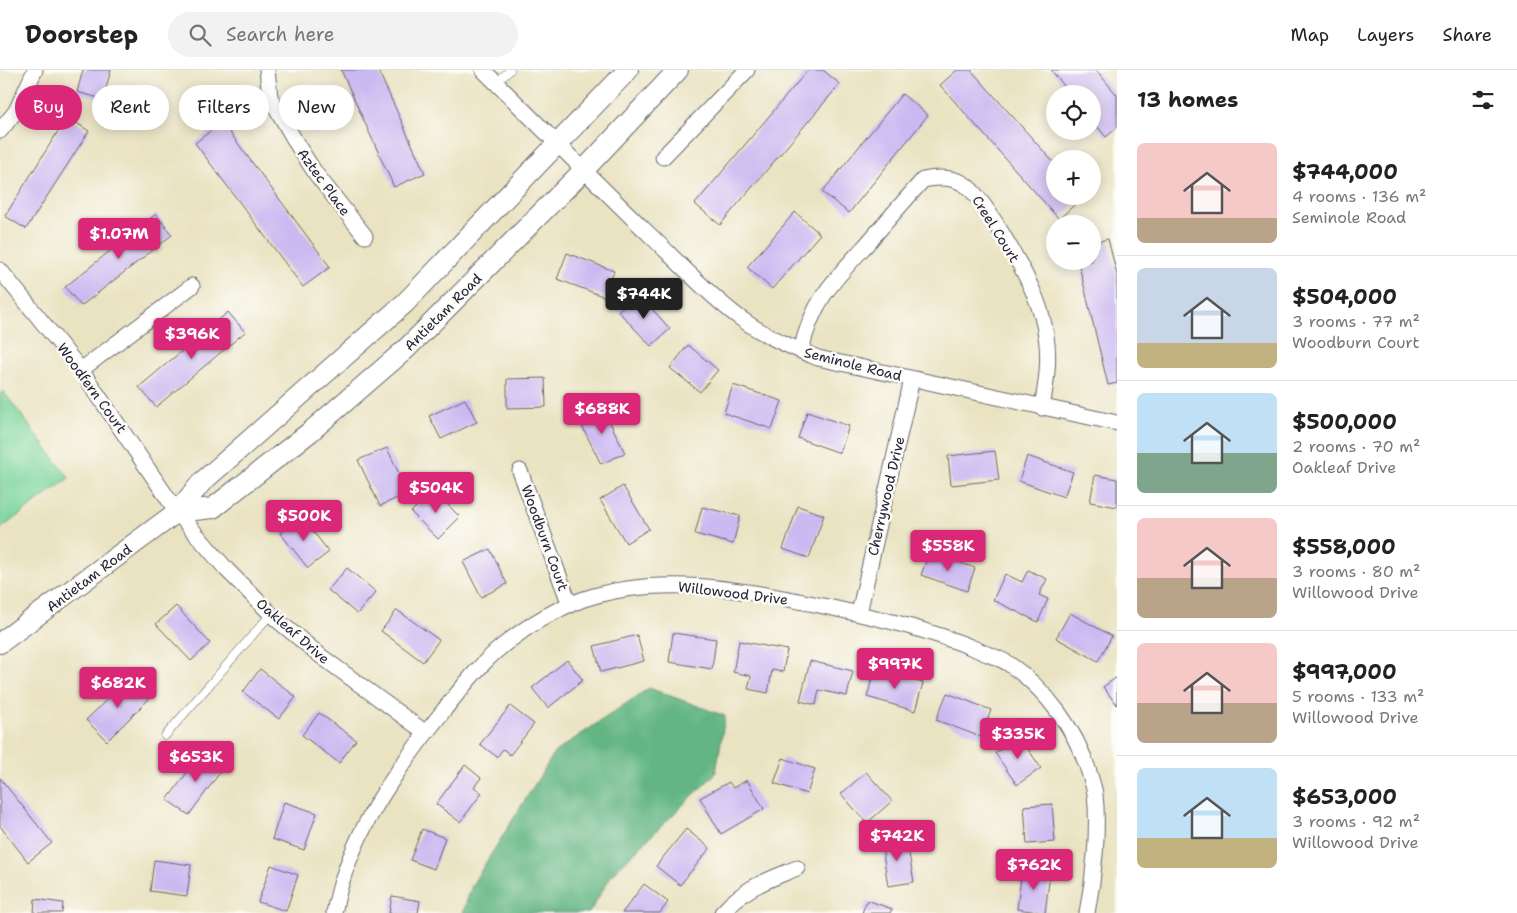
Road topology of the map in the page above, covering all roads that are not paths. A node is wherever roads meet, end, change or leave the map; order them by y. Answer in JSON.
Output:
{"nodes":[{"id":1,"x":36,"y":70,"type":"edge"},
{"id":2,"x":267,"y":70,"type":"edge"},
{"id":3,"x":483,"y":70,"type":"edge"},
{"id":4,"x":510,"y":70,"type":"edge"},
{"id":5,"x":628,"y":70,"type":"edge"},
{"id":6,"x":678,"y":70,"type":"edge"},
{"id":7,"x":747,"y":70,"type":"edge"},
{"id":8,"x":496,"y":83,"type":"junction"},
{"id":9,"x":0,"y":131,"type":"edge"},
{"id":10,"x":557,"y":142,"type":"junction"},
{"id":11,"x":663,"y":157,"type":"dead end"},
{"id":12,"x":584,"y":171,"type":"junction"},
{"id":13,"x":365,"y":236,"type":"dead end"},
{"id":14,"x":0,"y":270,"type":"edge"},
{"id":15,"x":192,"y":286,"type":"dead end"},
{"id":16,"x":801,"y":351,"type":"junction"},
{"id":17,"x":81,"y":370,"type":"junction"},
{"id":18,"x":912,"y":379,"type":"junction"},
{"id":19,"x":1042,"y":408,"type":"junction"},
{"id":20,"x":1117,"y":424,"type":"edge"},
{"id":21,"x":520,"y":471,"type":"dead end"},
{"id":22,"x":177,"y":512,"type":"junction"},
{"id":23,"x":570,"y":605,"type":"junction"},
{"id":24,"x":859,"y":613,"type":"junction"},
{"id":25,"x":271,"y":614,"type":"junction"},
{"id":26,"x":0,"y":644,"type":"edge"},
{"id":27,"x":426,"y":733,"type":"junction"},
{"id":28,"x":164,"y":736,"type":"dead end"},
{"id":29,"x":797,"y":868,"type":"dead end"},
{"id":30,"x":334,"y":913,"type":"edge"},
{"id":31,"x":722,"y":913,"type":"edge"},
{"id":32,"x":1086,"y":913,"type":"edge"}],
"edges":[{"from":1,"to":9,"type":"street"},
{"from":2,"to":13,"type":"street","name":"Aztec Place"},
{"from":3,"to":8,"type":"street","name":"Seminole Road"},
{"from":4,"to":8,"type":"lane"},
{"from":5,"to":10,"type":"street","name":"Antietam Road"},
{"from":6,"to":12,"type":"street","name":"Antietam Road"},
{"from":7,"to":11,"type":"street"},
{"from":8,"to":10,"type":"street","name":"Seminole Road"},
{"from":10,"to":12,"type":"street","name":"Seminole Road"},
{"from":10,"to":22,"type":"street","name":"Antietam Road"},
{"from":12,"to":16,"type":"street","name":"Seminole Road"},
{"from":12,"to":22,"type":"street","name":"Antietam Road"},
{"from":14,"to":17,"type":"street","name":"Woodfern Court"},
{"from":15,"to":17,"type":"street"},
{"from":16,"to":18,"type":"street","name":"Seminole Road"},
{"from":16,"to":19,"type":"street","name":"Creel Court"},
{"from":17,"to":22,"type":"street","name":"Woodfern Court"},
{"from":18,"to":19,"type":"street","name":"Seminole Road"},
{"from":18,"to":24,"type":"street","name":"Cherrywood Drive"},
{"from":19,"to":20,"type":"street","name":"Seminole Road"},
{"from":21,"to":23,"type":"street","name":"Woodburn Court"},
{"from":22,"to":25,"type":"street","name":"Oakleaf Drive"},
{"from":22,"to":26,"type":"street","name":"Antietam Road"},
{"from":23,"to":24,"type":"street","name":"Willowood Drive"},
{"from":23,"to":27,"type":"street","name":"Willowood Drive"},
{"from":24,"to":32,"type":"street","name":"Willowood Drive"},
{"from":25,"to":27,"type":"street","name":"Oakleaf Drive"},
{"from":25,"to":28,"type":"lane"},
{"from":27,"to":30,"type":"street","name":"Willowood Drive"},
{"from":29,"to":31,"type":"street"}]}
